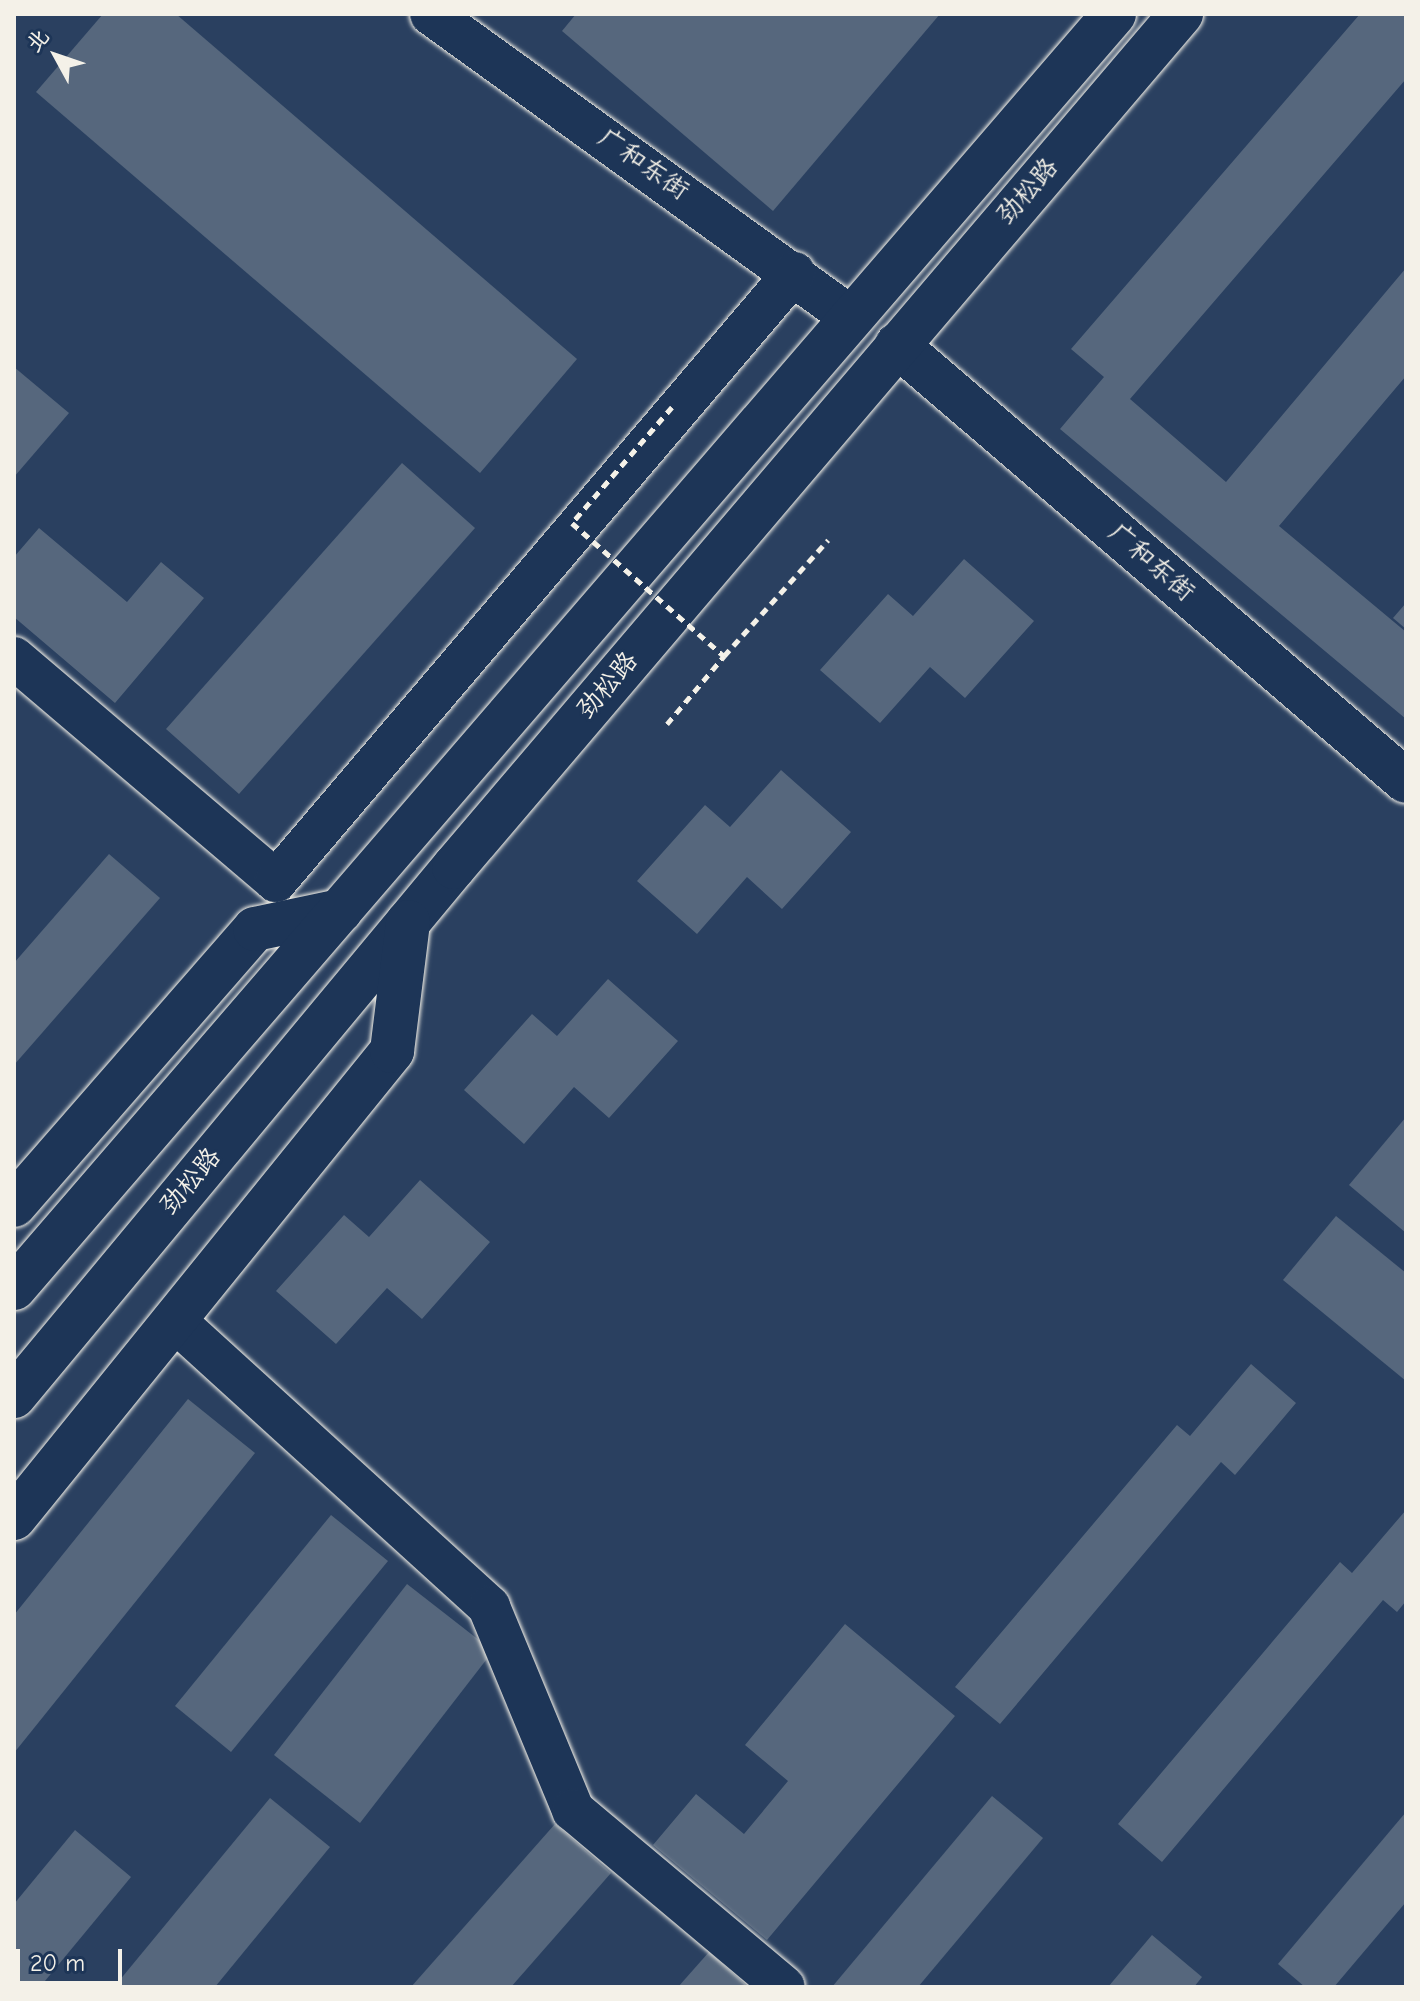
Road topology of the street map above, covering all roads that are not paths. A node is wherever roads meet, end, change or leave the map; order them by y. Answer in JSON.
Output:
{"nodes":[{"id":1,"x":431,"y":14,"type":"edge"},
{"id":2,"x":1114,"y":14,"type":"edge"},
{"id":3,"x":1181,"y":14,"type":"edge"},
{"id":4,"x":794,"y":273,"type":"junction"},
{"id":5,"x":852,"y":318,"type":"junction"},
{"id":6,"x":897,"y":345,"type":"junction"},
{"id":7,"x":14,"y":658,"type":"edge"},
{"id":8,"x":1406,"y":781,"type":"edge"},
{"id":9,"x":340,"y":911,"type":"junction"},
{"id":10,"x":408,"y":922,"type":"junction"},
{"id":11,"x":14,"y":1205,"type":"edge"},
{"id":12,"x":14,"y":1288,"type":"edge"},
{"id":13,"x":174,"y":1320,"type":"junction"},
{"id":14,"x":27,"y":1379,"type":"edge"},
{"id":15,"x":14,"y":1518,"type":"edge"},
{"id":16,"x":784,"y":1987,"type":"edge"}],
"edges":[{"from":1,"to":4,"type":"street","name":"广和东街"},
{"from":2,"to":5,"type":"main road","name":"劲松路"},
{"from":3,"to":6,"type":"main road","name":"劲松路"},
{"from":4,"to":5,"type":"street","name":"广和东街"},
{"from":4,"to":7,"type":"street"},
{"from":5,"to":9,"type":"main road","name":"劲松路"},
{"from":6,"to":8,"type":"main road","name":"广和东街"},
{"from":6,"to":10,"type":"main road","name":"劲松路"},
{"from":9,"to":11,"type":"main road"},
{"from":9,"to":12,"type":"main road","name":"劲松路"},
{"from":10,"to":13,"type":"main road"},
{"from":10,"to":14,"type":"main road","name":"劲松路"},
{"from":13,"to":15,"type":"main road"},
{"from":13,"to":16,"type":"street"}]}
